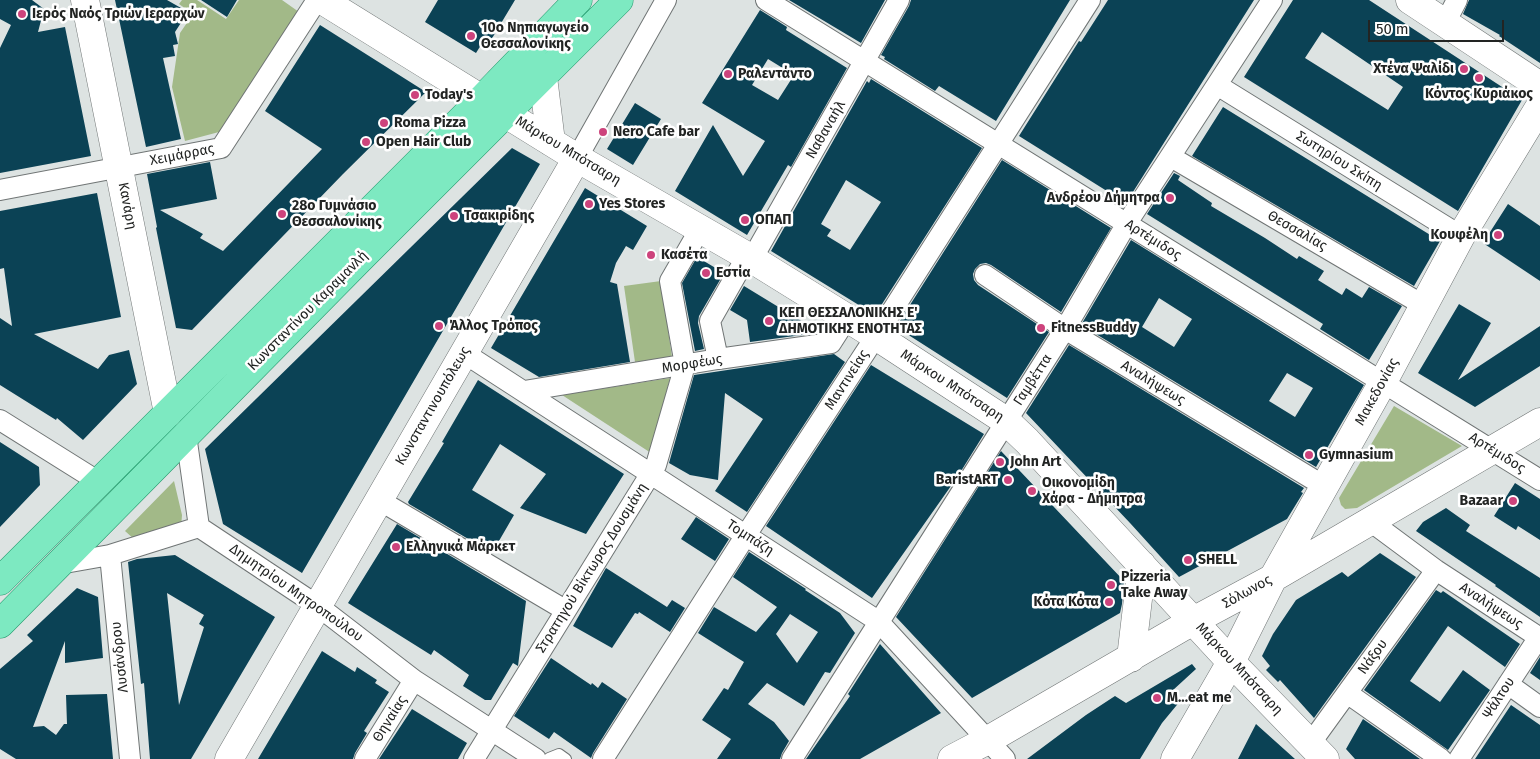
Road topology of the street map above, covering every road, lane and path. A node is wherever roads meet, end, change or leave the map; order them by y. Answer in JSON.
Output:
{"nodes":[{"id":1,"x":85,"y":0,"type":"edge"},
{"id":2,"x":317,"y":0,"type":"edge"},
{"id":3,"x":322,"y":0,"type":"edge"},
{"id":4,"x":578,"y":0,"type":"edge"},
{"id":5,"x":619,"y":0,"type":"edge"},
{"id":6,"x":666,"y":0,"type":"edge"},
{"id":7,"x":766,"y":0,"type":"edge"},
{"id":8,"x":899,"y":0,"type":"edge"},
{"id":9,"x":1090,"y":0,"type":"edge"},
{"id":10,"x":1272,"y":0,"type":"edge"},
{"id":11,"x":1410,"y":0,"type":"edge"},
{"id":12,"x":1451,"y":11,"type":"edge"},
{"id":13,"x":865,"y":61,"type":"junction"},
{"id":14,"x":543,"y":77,"type":"junction"},
{"id":15,"x":1217,"y":85,"type":"junction"},
{"id":16,"x":1540,"y":86,"type":"edge"},
{"id":17,"x":494,"y":106,"type":"junction"},
{"id":18,"x":1540,"y":106,"type":"edge"},
{"id":19,"x":551,"y":142,"type":"junction"},
{"id":20,"x":998,"y":144,"type":"junction"},
{"id":21,"x":1171,"y":157,"type":"junction"},
{"id":22,"x":577,"y":158,"type":"junction"},
{"id":23,"x":119,"y":167,"type":"junction"},
{"id":24,"x":0,"y":190,"type":"edge"},
{"id":25,"x":1127,"y":223,"type":"junction"},
{"id":26,"x":700,"y":229,"type":"junction"},
{"id":27,"x":1461,"y":236,"type":"junction"},
{"id":28,"x":750,"y":258,"type":"junction"},
{"id":29,"x":986,"y":275,"type":"dead end"},
{"id":30,"x":1423,"y":305,"type":"junction"},
{"id":31,"x":847,"y":318,"type":"junction"},
{"id":32,"x":1065,"y":329,"type":"junction"},
{"id":33,"x":876,"y":336,"type":"junction"},
{"id":34,"x":464,"y":352,"type":"junction"},
{"id":35,"x":718,"y":360,"type":"junction"},
{"id":36,"x":685,"y":365,"type":"junction"},
{"id":37,"x":1383,"y":382,"type":"junction"},
{"id":38,"x":524,"y":391,"type":"junction"},
{"id":39,"x":168,"y":413,"type":"junction"},
{"id":40,"x":0,"y":420,"type":"edge"},
{"id":41,"x":1006,"y":421,"type":"junction"},
{"id":42,"x":1540,"y":422,"type":"edge"},
{"id":43,"x":186,"y":435,"type":"junction"},
{"id":44,"x":1492,"y":450,"type":"junction"},
{"id":45,"x":650,"y":473,"type":"junction"},
{"id":46,"x":1540,"y":480,"type":"edge"},
{"id":47,"x":99,"y":482,"type":"junction"},
{"id":48,"x":1324,"y":486,"type":"junction"},
{"id":49,"x":379,"y":500,"type":"junction"},
{"id":50,"x":1370,"y":521,"type":"junction"},
{"id":51,"x":199,"y":527,"type":"junction"},
{"id":52,"x":746,"y":535,"type":"junction"},
{"id":53,"x":110,"y":555,"type":"junction"},
{"id":54,"x":59,"y":564,"type":"junction"},
{"id":55,"x":1142,"y":565,"type":"junction"},
{"id":56,"x":1436,"y":570,"type":"junction"},
{"id":57,"x":1274,"y":578,"type":"junction"},
{"id":58,"x":0,"y":581,"type":"edge"},
{"id":59,"x":318,"y":606,"type":"junction"},
{"id":60,"x":565,"y":610,"type":"junction"},
{"id":61,"x":878,"y":621,"type":"junction"},
{"id":62,"x":1193,"y":621,"type":"junction"},
{"id":63,"x":0,"y":624,"type":"edge"},
{"id":64,"x":1539,"y":638,"type":"edge"},
{"id":65,"x":1130,"y":658,"type":"junction"},
{"id":66,"x":1232,"y":662,"type":"junction"},
{"id":67,"x":414,"y":680,"type":"junction"},
{"id":68,"x":1508,"y":684,"type":"junction"},
{"id":69,"x":1347,"y":693,"type":"junction"},
{"id":70,"x":1540,"y":707,"type":"edge"},
{"id":71,"x":491,"y":730,"type":"junction"},
{"id":72,"x":997,"y":749,"type":"edge"},
{"id":73,"x":1317,"y":751,"type":"edge"},
{"id":74,"x":543,"y":758,"type":"edge"},
{"id":75,"x":130,"y":759,"type":"edge"},
{"id":76,"x":229,"y":759,"type":"edge"},
{"id":77,"x":365,"y":759,"type":"edge"},
{"id":78,"x":474,"y":759,"type":"edge"},
{"id":79,"x":566,"y":759,"type":"edge"},
{"id":80,"x":603,"y":759,"type":"edge"},
{"id":81,"x":792,"y":759,"type":"edge"},
{"id":82,"x":952,"y":759,"type":"edge"},
{"id":83,"x":1175,"y":759,"type":"edge"},
{"id":84,"x":1441,"y":759,"type":"edge"},
{"id":85,"x":1459,"y":759,"type":"edge"}],
"edges":[{"from":1,"to":23,"type":"street","name":"Κανάρη"},
{"from":2,"to":23,"type":"street","name":"Χειμάρρας"},
{"from":3,"to":17,"type":"street","name":"Μάρκου Μπότσαρη"},
{"from":4,"to":17,"type":"main road","name":"Κωνσταντίνου Καραμανλή"},
{"from":5,"to":14,"type":"main road","name":"Κωνσταντίνου Καραμανλή"},
{"from":6,"to":22,"type":"street","name":"Κωνσταντινουπόλεως"},
{"from":7,"to":13,"type":"street","name":"Αρτέμιδος"},
{"from":8,"to":13,"type":"street","name":"Ναθαναήλ"},
{"from":9,"to":20,"type":"street","name":"Μαντινείας"},
{"from":10,"to":15,"type":"street","name":"Γαμβέττα"},
{"from":11,"to":12,"type":"street"},
{"from":12,"to":16,"type":"street"},
{"from":13,"to":20,"type":"street","name":"Αρτέμιδος"},
{"from":13,"to":28,"type":"street","name":"Ναθαναήλ"},
{"from":14,"to":17,"type":"main road","name":"Κωνσταντίνου Καραμανλή"},
{"from":14,"to":19,"type":"street"},
{"from":15,"to":21,"type":"street","name":"Γαμβέττα"},
{"from":15,"to":27,"type":"street","name":"Σωτηρίου Σκίπη"},
{"from":17,"to":19,"type":"street","name":"Μάρκου Μπότσαρη"},
{"from":17,"to":39,"type":"main road","name":"Κωνσταντίνου Καραμανλή"},
{"from":17,"to":43,"type":"main road","name":"Κωνσταντίνου Καραμανλή"},
{"from":18,"to":27,"type":"street","name":"Μακεδονίας"},
{"from":19,"to":22,"type":"street","name":"Μάρκου Μπότσαρη"},
{"from":20,"to":25,"type":"street","name":"Αρτέμιδος"},
{"from":20,"to":33,"type":"street","name":"Μαντινείας"},
{"from":21,"to":25,"type":"street","name":"Γαμβέττα"},
{"from":21,"to":30,"type":"street","name":"Θεσσαλίας"},
{"from":22,"to":26,"type":"street","name":"Μάρκου Μπότσαρη"},
{"from":22,"to":34,"type":"street","name":"Κωνσταντινουπόλεως"},
{"from":23,"to":24,"type":"street","name":"Χειμάρρας"},
{"from":23,"to":39,"type":"street","name":"Κανάρη"},
{"from":25,"to":32,"type":"street","name":"Γαμβέττα"},
{"from":25,"to":37,"type":"street","name":"Αρτέμιδος"},
{"from":26,"to":28,"type":"street","name":"Μάρκου Μπότσαρη"},
{"from":26,"to":36,"type":"street"},
{"from":27,"to":30,"type":"street","name":"Μακεδονίας"},
{"from":28,"to":31,"type":"street","name":"Μάρκου Μπότσαρη"},
{"from":28,"to":35,"type":"street","name":"Ναθαναήλ"},
{"from":29,"to":32,"type":"street","name":"Αναλήψεως"},
{"from":30,"to":37,"type":"street","name":"Μακεδονίας"},
{"from":31,"to":33,"type":"street","name":"Μάρκου Μπότσαρη"},
{"from":31,"to":35,"type":"street","name":"Μορφέως"},
{"from":32,"to":41,"type":"street","name":"Γαμβέττα"},
{"from":32,"to":48,"type":"street","name":"Αναλήψεως"},
{"from":33,"to":41,"type":"street","name":"Μάρκου Μπότσαρη"},
{"from":33,"to":52,"type":"street","name":"Μαντινείας"},
{"from":34,"to":38,"type":"street","name":"Τομπάζη"},
{"from":34,"to":49,"type":"street","name":"Κωνσταντινουπόλεως"},
{"from":35,"to":36,"type":"street","name":"Μορφέως"},
{"from":36,"to":38,"type":"street","name":"Μορφέως"},
{"from":36,"to":45,"type":"street","name":"Στρατηγού Βίκτωρος Δουσμάνη"},
{"from":37,"to":44,"type":"street","name":"Αρτέμιδος"},
{"from":37,"to":48,"type":"street","name":"Μακεδονίας"},
{"from":38,"to":45,"type":"street","name":"Τομπάζη"},
{"from":39,"to":47,"type":"main road","name":"Κωνσταντίνου Καραμανλή"},
{"from":40,"to":47,"type":"street"},
{"from":41,"to":55,"type":"street","name":"Μάρκου Μπότσαρη"},
{"from":41,"to":61,"type":"street","name":"Γαμβέττα"},
{"from":42,"to":44,"type":"street","name":"Σόλωνος"},
{"from":43,"to":51,"type":"street"},
{"from":43,"to":54,"type":"main road","name":"Κωνσταντίνου Καραμανλή"},
{"from":44,"to":46,"type":"street","name":"Αρτέμιδος"},
{"from":44,"to":50,"type":"street","name":"Σόλωνος"},
{"from":45,"to":52,"type":"street","name":"Τομπάζη"},
{"from":45,"to":60,"type":"street","name":"Στρατηγού Βίκτωρος Δουσμάνη"},
{"from":47,"to":58,"type":"main road","name":"Κωνσταντίνου Καραμανλή"},
{"from":48,"to":57,"type":"street","name":"Μακεδονίας"},
{"from":49,"to":59,"type":"street","name":"Κωνσταντινουπόλεως"},
{"from":49,"to":60,"type":"street"},
{"from":50,"to":56,"type":"street","name":"Αναλήψεως"},
{"from":50,"to":57,"type":"street","name":"Σόλωνος"},
{"from":51,"to":53,"type":"street"},
{"from":51,"to":59,"type":"street","name":"Δημητρίου Μητροπούλου"},
{"from":52,"to":61,"type":"street","name":"Τομπάζη"},
{"from":52,"to":80,"type":"street","name":"Μαντινείας"},
{"from":53,"to":54,"type":"street"},
{"from":53,"to":75,"type":"street","name":"Λυσάνδρου"},
{"from":54,"to":63,"type":"main road","name":"Κωνσταντίνου Καραμανλή"},
{"from":55,"to":62,"type":"street","name":"Μάρκου Μπότσαρη"},
{"from":55,"to":65,"type":"street"},
{"from":56,"to":64,"type":"street","name":"Αναλήψεως"},
{"from":56,"to":69,"type":"street","name":"Νάξου"},
{"from":57,"to":62,"type":"street","name":"Σόλωνος"},
{"from":57,"to":66,"type":"street","name":"Μακεδονίας"},
{"from":59,"to":67,"type":"street","name":"Δημητρίου Μητροπούλου"},
{"from":59,"to":76,"type":"street","name":"Κωνσταντινουπόλεως"},
{"from":60,"to":71,"type":"street","name":"Στρατηγού Βίκτωρος Δουσμάνη"},
{"from":61,"to":72,"type":"street","name":"Τομπάζη"},
{"from":61,"to":81,"type":"street","name":"Γαμβέττα"},
{"from":62,"to":65,"type":"street","name":"Σόλωνος"},
{"from":62,"to":66,"type":"street","name":"Μάρκου Μπότσαρη"},
{"from":64,"to":68,"type":"street","name":"Ψάλτου"},
{"from":65,"to":72,"type":"street","name":"Σόλωνος"},
{"from":66,"to":73,"type":"street","name":"Μάρκου Μπότσαρη"},
{"from":66,"to":83,"type":"street","name":"Μακεδονίας"},
{"from":67,"to":71,"type":"street","name":"Δημητρίου Μητροπούλου"},
{"from":67,"to":77,"type":"street","name":"Θηναίας"},
{"from":68,"to":70,"type":"street"},
{"from":68,"to":85,"type":"street","name":"Ψάλτου"},
{"from":69,"to":73,"type":"street","name":"Νάξου"},
{"from":69,"to":84,"type":"street"},
{"from":71,"to":74,"type":"street","name":"Δημητρίου Μητροπούλου"},
{"from":71,"to":78,"type":"street","name":"Στρατηγού Βίκτωρος Δουσμάνη"},
{"from":72,"to":82,"type":"street","name":"Σόλωνος"},
{"from":74,"to":79,"type":"lane"}]}
